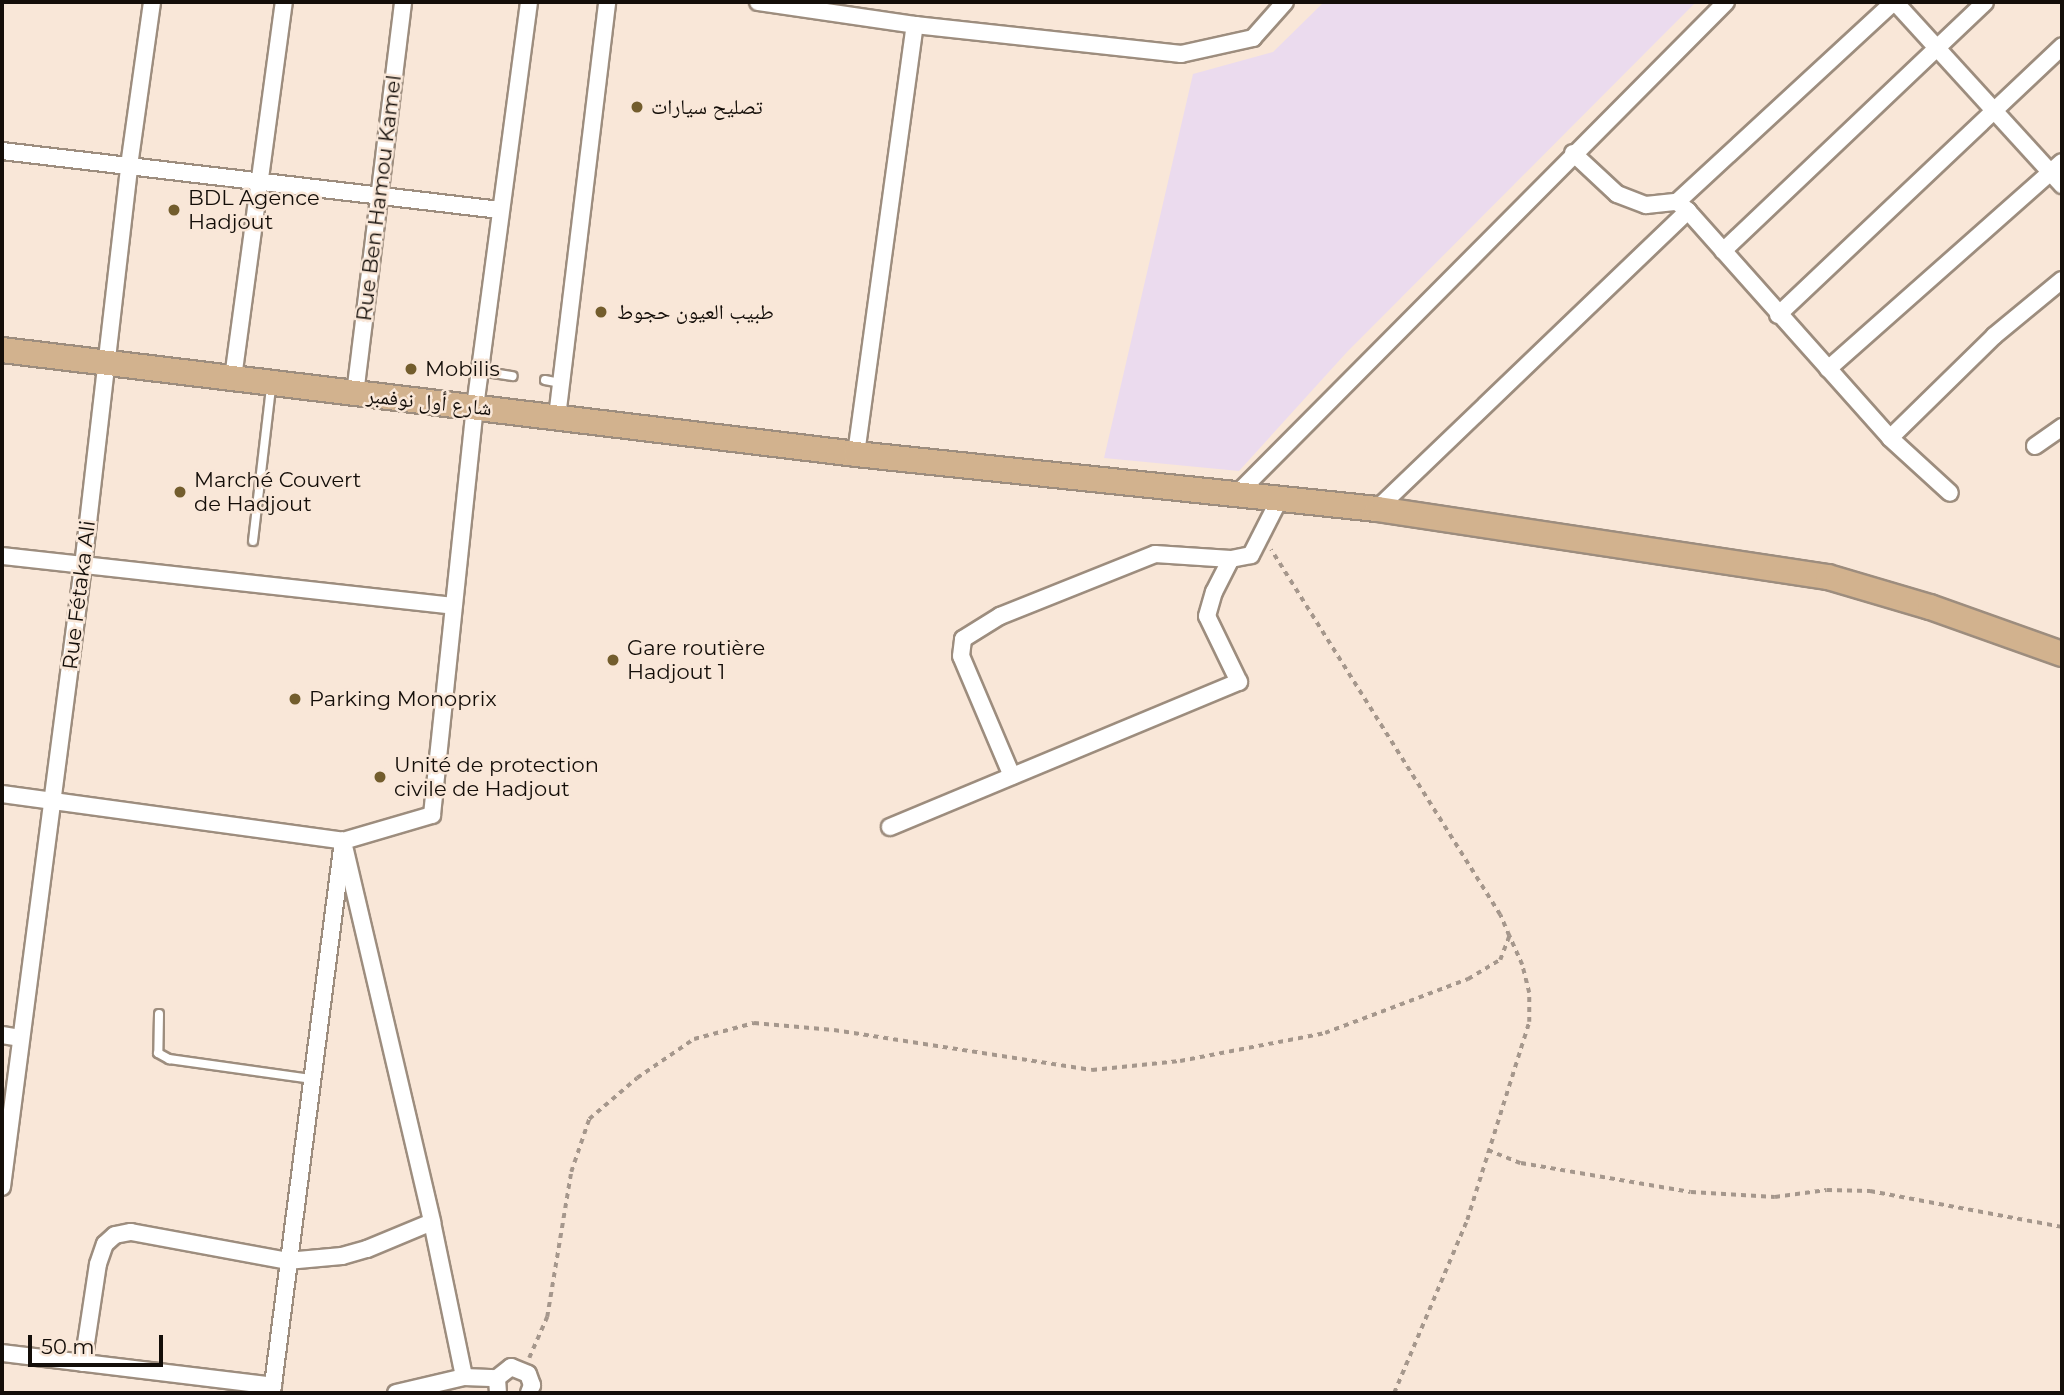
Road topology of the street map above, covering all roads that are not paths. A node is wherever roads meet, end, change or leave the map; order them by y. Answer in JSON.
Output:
{"nodes":[{"id":1,"x":152,"y":2,"type":"edge"},
{"id":2,"x":284,"y":2,"type":"edge"},
{"id":3,"x":403,"y":2,"type":"edge"},
{"id":4,"x":529,"y":2,"type":"edge"},
{"id":5,"x":607,"y":2,"type":"edge"},
{"id":6,"x":758,"y":2,"type":"edge"},
{"id":7,"x":1284,"y":2,"type":"edge"},
{"id":8,"x":1726,"y":2,"type":"edge"},
{"id":9,"x":1894,"y":2,"type":"edge"},
{"id":10,"x":1985,"y":2,"type":"edge"},
{"id":11,"x":915,"y":25,"type":"junction"},
{"id":12,"x":2062,"y":46,"type":"edge"},
{"id":13,"x":1936,"y":48,"type":"junction"},
{"id":14,"x":1995,"y":109,"type":"junction"},
{"id":15,"x":2,"y":151,"type":"edge"},
{"id":16,"x":1573,"y":153,"type":"junction"},
{"id":17,"x":129,"y":166,"type":"junction"},
{"id":18,"x":2058,"y":173,"type":"edge"},
{"id":19,"x":258,"y":182,"type":"junction"},
{"id":20,"x":379,"y":197,"type":"junction"},
{"id":21,"x":1683,"y":207,"type":"junction"},
{"id":22,"x":500,"y":210,"type":"junction"},
{"id":23,"x":1723,"y":251,"type":"junction"},
{"id":24,"x":2062,"y":280,"type":"edge"},
{"id":25,"x":1779,"y":315,"type":"junction"},
{"id":26,"x":2,"y":350,"type":"edge"},
{"id":27,"x":106,"y":364,"type":"junction"},
{"id":28,"x":1828,"y":369,"type":"junction"},
{"id":29,"x":480,"y":370,"type":"junction"},
{"id":30,"x":513,"y":376,"type":"dead end"},
{"id":31,"x":233,"y":378,"type":"junction"},
{"id":32,"x":545,"y":380,"type":"dead end"},
{"id":33,"x":561,"y":383,"type":"junction"},
{"id":34,"x":271,"y":384,"type":"junction"},
{"id":35,"x":355,"y":394,"type":"junction"},
{"id":36,"x":475,"y":407,"type":"junction"},
{"id":37,"x":557,"y":417,"type":"junction"},
{"id":38,"x":2062,"y":428,"type":"edge"},
{"id":39,"x":1889,"y":438,"type":"junction"},
{"id":40,"x":2035,"y":446,"type":"dead end"},
{"id":41,"x":856,"y":454,"type":"junction"},
{"id":42,"x":1950,"y":493,"type":"dead end"},
{"id":43,"x":1236,"y":495,"type":"junction"},
{"id":44,"x":1279,"y":500,"type":"junction"},
{"id":45,"x":1377,"y":509,"type":"junction"},
{"id":46,"x":253,"y":541,"type":"dead end"},
{"id":47,"x":2,"y":556,"type":"edge"},
{"id":48,"x":1231,"y":559,"type":"junction"},
{"id":49,"x":83,"y":566,"type":"junction"},
{"id":50,"x":452,"y":606,"type":"junction"},
{"id":51,"x":2062,"y":654,"type":"edge"},
{"id":52,"x":1012,"y":776,"type":"junction"},
{"id":53,"x":2,"y":794,"type":"edge"},
{"id":54,"x":50,"y":801,"type":"junction"},
{"id":55,"x":890,"y":827,"type":"dead end"},
{"id":56,"x":343,"y":841,"type":"junction"},
{"id":57,"x":159,"y":1014,"type":"dead end"},
{"id":58,"x":2,"y":1035,"type":"edge"},
{"id":59,"x":20,"y":1038,"type":"junction"},
{"id":60,"x":311,"y":1079,"type":"junction"},
{"id":61,"x":2,"y":1187,"type":"edge"},
{"id":62,"x":432,"y":1222,"type":"junction"},
{"id":63,"x":287,"y":1261,"type":"junction"},
{"id":64,"x":2,"y":1353,"type":"edge"},
{"id":65,"x":83,"y":1363,"type":"junction"},
{"id":66,"x":464,"y":1377,"type":"junction"},
{"id":67,"x":497,"y":1388,"type":"edge"},
{"id":68,"x":272,"y":1389,"type":"edge"},
{"id":69,"x":396,"y":1393,"type":"edge"},
{"id":70,"x":529,"y":1393,"type":"edge"}],
"edges":[{"from":1,"to":17,"type":"street","name":"Rue Fétaka Ali"},
{"from":2,"to":19,"type":"street"},
{"from":3,"to":20,"type":"street","name":"Rue Ben Hamou Kamel"},
{"from":4,"to":22,"type":"street"},
{"from":5,"to":33,"type":"street"},
{"from":6,"to":11,"type":"street"},
{"from":7,"to":11,"type":"street"},
{"from":8,"to":16,"type":"street"},
{"from":9,"to":13,"type":"street"},
{"from":9,"to":21,"type":"street"},
{"from":10,"to":13,"type":"street"},
{"from":11,"to":41,"type":"street"},
{"from":12,"to":14,"type":"street"},
{"from":13,"to":14,"type":"street"},
{"from":13,"to":23,"type":"street"},
{"from":14,"to":18,"type":"street"},
{"from":14,"to":25,"type":"street"},
{"from":15,"to":17,"type":"street"},
{"from":16,"to":21,"type":"street"},
{"from":16,"to":43,"type":"street"},
{"from":17,"to":19,"type":"street"},
{"from":17,"to":27,"type":"street","name":"Rue Fétaka Ali"},
{"from":18,"to":28,"type":"street"},
{"from":19,"to":20,"type":"street"},
{"from":19,"to":31,"type":"street"},
{"from":20,"to":22,"type":"street"},
{"from":20,"to":35,"type":"street","name":"Rue Ben Hamou Kamel"},
{"from":21,"to":23,"type":"street"},
{"from":21,"to":45,"type":"street"},
{"from":22,"to":29,"type":"street"},
{"from":23,"to":25,"type":"street"},
{"from":24,"to":39,"type":"street"},
{"from":25,"to":28,"type":"street"},
{"from":26,"to":27,"type":"main road","name":"شارع أول نوفمبر"},
{"from":27,"to":31,"type":"main road","name":"شارع أول نوفمبر"},
{"from":27,"to":49,"type":"street","name":"Rue Fétaka Ali"},
{"from":28,"to":39,"type":"street"},
{"from":29,"to":30,"type":"lane"},
{"from":29,"to":36,"type":"street"},
{"from":31,"to":34,"type":"main road","name":"شارع أول نوفمبر"},
{"from":32,"to":33,"type":"lane"},
{"from":33,"to":37,"type":"street"},
{"from":34,"to":35,"type":"main road","name":"شارع أول نوفمبر"},
{"from":34,"to":46,"type":"lane"},
{"from":35,"to":36,"type":"main road","name":"شارع أول نوفمبر"},
{"from":36,"to":37,"type":"main road","name":"شارع أول نوفمبر"},
{"from":36,"to":50,"type":"street"},
{"from":37,"to":41,"type":"main road","name":"شارع أول نوفمبر"},
{"from":38,"to":40,"type":"street"},
{"from":39,"to":42,"type":"street"},
{"from":41,"to":43,"type":"main road","name":"شارع أول نوفمبر"},
{"from":43,"to":44,"type":"main road","name":"شارع أول نوفمبر"},
{"from":44,"to":45,"type":"main road","name":"شارع أول نوفمبر"},
{"from":44,"to":48,"type":"street"},
{"from":45,"to":51,"type":"main road","name":"شارع أول نوفمبر"},
{"from":47,"to":49,"type":"street"},
{"from":48,"to":52,"type":"street"},
{"from":48,"to":52,"type":"street"},
{"from":49,"to":50,"type":"street"},
{"from":49,"to":54,"type":"street","name":"Rue Fétaka Ali"},
{"from":50,"to":56,"type":"street"},
{"from":52,"to":55,"type":"street"},
{"from":53,"to":54,"type":"street"},
{"from":54,"to":56,"type":"street"},
{"from":54,"to":59,"type":"street","name":"Rue Fétaka Ali"},
{"from":56,"to":60,"type":"street"},
{"from":56,"to":62,"type":"street"},
{"from":57,"to":60,"type":"lane"},
{"from":58,"to":59,"type":"street"},
{"from":59,"to":61,"type":"street","name":"Rue Fétaka Ali"},
{"from":60,"to":63,"type":"street"},
{"from":62,"to":63,"type":"street"},
{"from":62,"to":66,"type":"street"},
{"from":63,"to":65,"type":"street"},
{"from":63,"to":68,"type":"street"},
{"from":64,"to":65,"type":"street"},
{"from":65,"to":68,"type":"street"},
{"from":66,"to":67,"type":"street"},
{"from":66,"to":69,"type":"street"},
{"from":67,"to":70,"type":"street"}]}
